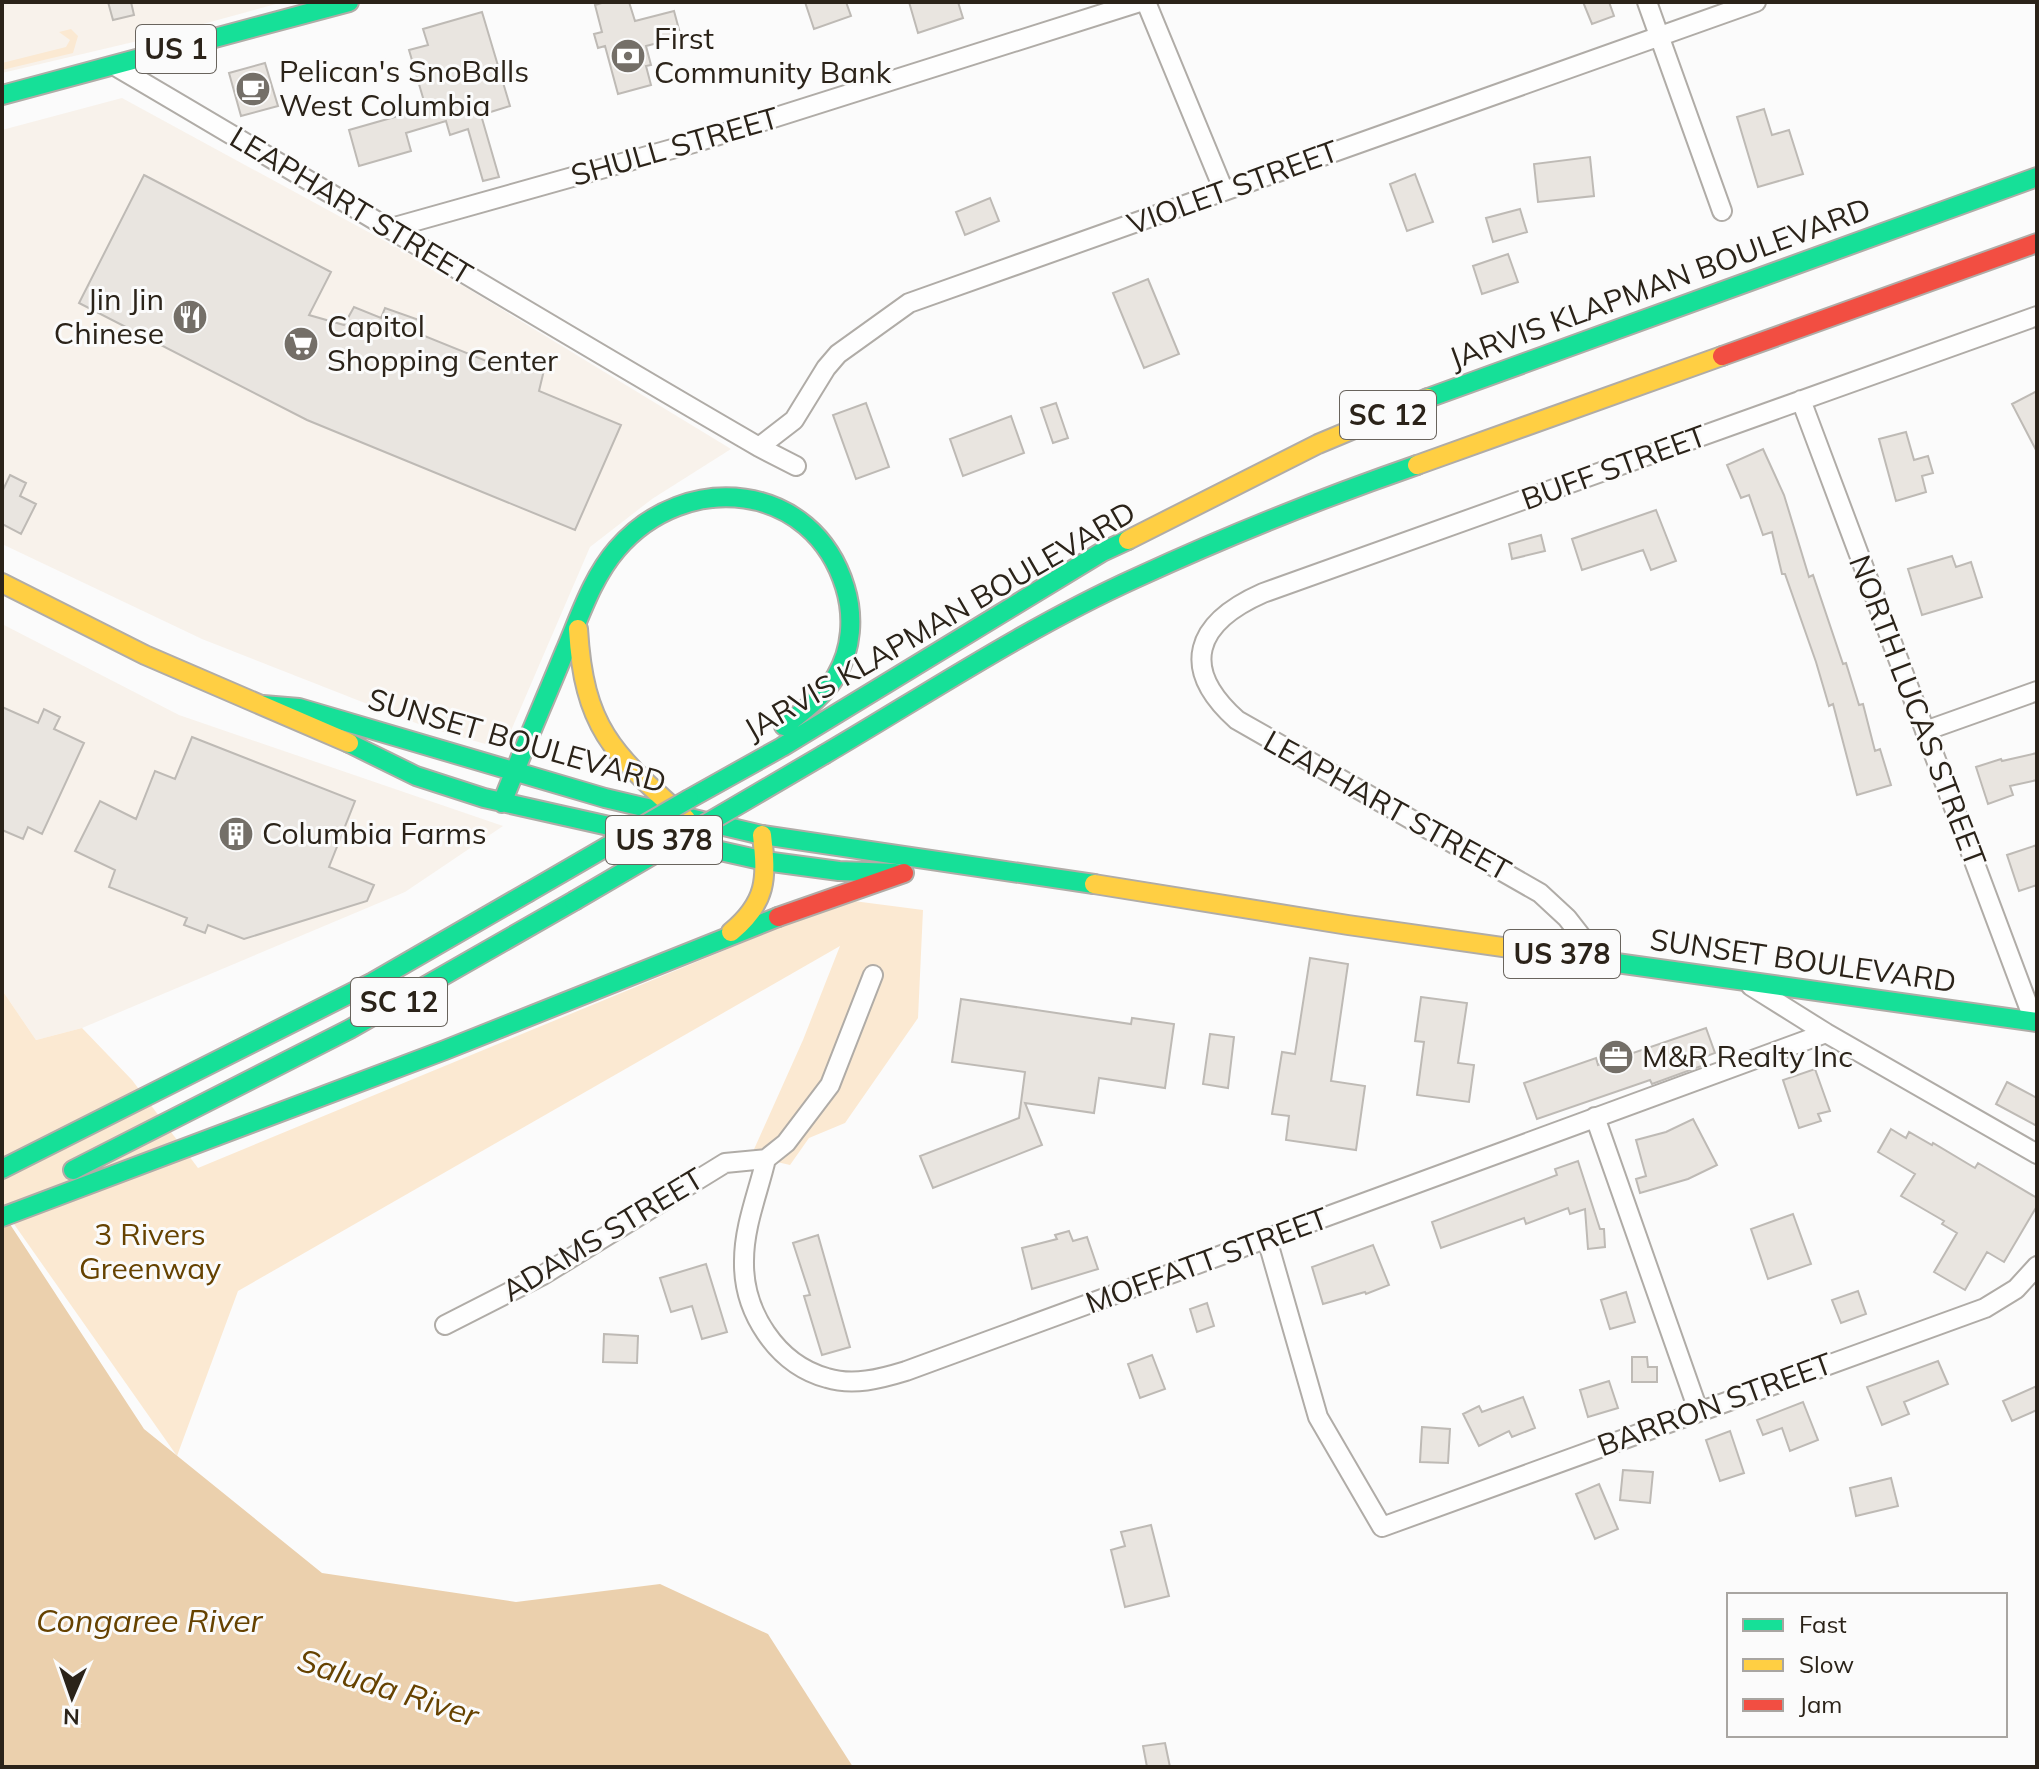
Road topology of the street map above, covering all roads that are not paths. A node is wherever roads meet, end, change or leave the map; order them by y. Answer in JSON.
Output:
{"nodes":[{"id":1,"x":349,"y":2,"type":"edge"},
{"id":2,"x":1140,"y":2,"type":"edge"},
{"id":3,"x":1146,"y":2,"type":"edge"},
{"id":4,"x":1647,"y":2,"type":"edge"},
{"id":5,"x":1756,"y":2,"type":"edge"},
{"id":6,"x":1659,"y":36,"type":"junction"},
{"id":7,"x":115,"y":66,"type":"junction"},
{"id":8,"x":2,"y":95,"type":"edge"},
{"id":9,"x":2037,"y":177,"type":"edge"},
{"id":10,"x":1224,"y":191,"type":"junction"},
{"id":11,"x":1722,"y":211,"type":"dead end"},
{"id":12,"x":391,"y":228,"type":"junction"},
{"id":13,"x":2037,"y":243,"type":"edge"},
{"id":14,"x":2037,"y":253,"type":"edge"},
{"id":15,"x":1941,"y":278,"type":"junction"},
{"id":16,"x":2037,"y":316,"type":"edge"},
{"id":17,"x":1801,"y":400,"type":"junction"},
{"id":18,"x":759,"y":447,"type":"junction"},
{"id":19,"x":796,"y":466,"type":"dead end"},
{"id":20,"x":2,"y":583,"type":"edge"},
{"id":21,"x":578,"y":622,"type":"junction"},
{"id":22,"x":1205,"y":641,"type":"joint"},
{"id":23,"x":2037,"y":691,"type":"edge"},
{"id":24,"x":263,"y":705,"type":"junction"},
{"id":25,"x":1925,"y":731,"type":"junction"},
{"id":26,"x":773,"y":744,"type":"junction"},
{"id":27,"x":514,"y":772,"type":"junction"},
{"id":28,"x":502,"y":803,"type":"junction"},
{"id":29,"x":686,"y":819,"type":"junction"},
{"id":30,"x":762,"y":835,"type":"junction"},
{"id":31,"x":765,"y":861,"type":"junction"},
{"id":32,"x":904,"y":873,"type":"junction"},
{"id":33,"x":1087,"y":883,"type":"junction"},
{"id":34,"x":725,"y":937,"type":"junction"},
{"id":35,"x":1599,"y":959,"type":"junction"},
{"id":36,"x":873,"y":975,"type":"dead end"},
{"id":37,"x":1746,"y":982,"type":"junction"},
{"id":38,"x":2036,"y":1022,"type":"edge"},
{"id":39,"x":1826,"y":1033,"type":"junction"},
{"id":40,"x":1595,"y":1117,"type":"junction"},
{"id":41,"x":2037,"y":1154,"type":"edge"},
{"id":42,"x":766,"y":1159,"type":"junction"},
{"id":43,"x":2,"y":1169,"type":"edge"},
{"id":44,"x":2,"y":1207,"type":"edge"},
{"id":45,"x":2,"y":1217,"type":"edge"},
{"id":46,"x":1267,"y":1239,"type":"junction"},
{"id":47,"x":2037,"y":1266,"type":"edge"},
{"id":48,"x":445,"y":1325,"type":"dead end"},
{"id":49,"x":1698,"y":1410,"type":"junction"}],
"edges":[{"from":1,"to":7,"type":"main road","number":"US 1"},
{"from":2,"to":12,"type":"street","name":"SHULL STREET"},
{"from":3,"to":10,"type":"street"},
{"from":4,"to":6,"type":"street"},
{"from":5,"to":6,"type":"street","name":"VIOLET STREET"},
{"from":6,"to":10,"type":"street","name":"VIOLET STREET"},
{"from":6,"to":11,"type":"street"},
{"from":7,"to":8,"type":"main road","number":"US 1"},
{"from":7,"to":12,"type":"street","name":"LEAPHART STREET"},
{"from":9,"to":26,"type":"main road","name":"JARVIS KLAPMAN BOULEVARD","number":"SC 12"},
{"from":10,"to":18,"type":"street","name":"VIOLET STREET"},
{"from":12,"to":18,"type":"street","name":"LEAPHART STREET"},
{"from":13,"to":15,"type":"main road","name":"JARVIS KLAPMAN BOULEVARD","number":"SC 12"},
{"from":14,"to":15,"type":"main road"},
{"from":15,"to":44,"type":"main road","name":"JARVIS KLAPMAN BOULEVARD","number":"SC 12","bridge":true},
{"from":16,"to":17,"type":"street","name":"BUFF STREET"},
{"from":17,"to":22,"type":"street","name":"BUFF STREET"},
{"from":17,"to":25,"type":"street","name":"NORTH LUCAS STREET"},
{"from":18,"to":19,"type":"street","name":"LEAPHART STREET"},
{"from":20,"to":24,"type":"main road","name":"SUNSET BOULEVARD","number":"US 378"},
{"from":21,"to":26,"type":"main road"},
{"from":21,"to":27,"type":"main road"},
{"from":21,"to":29,"type":"main road"},
{"from":22,"to":35,"type":"street","name":"LEAPHART STREET"},
{"from":23,"to":25,"type":"street"},
{"from":24,"to":27,"type":"main road","name":"SUNSET BOULEVARD","number":"US 378"},
{"from":24,"to":28,"type":"main road","name":"SUNSET BOULEVARD","number":"US 378"},
{"from":25,"to":38,"type":"street","name":"NORTH LUCAS STREET"},
{"from":26,"to":43,"type":"main road","number":"SC 12","bridge":true},
{"from":27,"to":28,"type":"main road"},
{"from":27,"to":29,"type":"main road","name":"SUNSET BOULEVARD","number":"US 378"},
{"from":28,"to":31,"type":"main road","name":"SUNSET BOULEVARD","number":"US 378"},
{"from":29,"to":30,"type":"main road","name":"SUNSET BOULEVARD","number":"US 378"},
{"from":30,"to":31,"type":"main road"},
{"from":30,"to":33,"type":"main road","name":"SUNSET BOULEVARD","number":"US 378"},
{"from":31,"to":32,"type":"main road","name":"SUNSET BOULEVARD","number":"US 378"},
{"from":31,"to":34,"type":"main road"},
{"from":32,"to":33,"type":"main road","name":"SUNSET BOULEVARD","number":"US 378"},
{"from":32,"to":34,"type":"main road"},
{"from":33,"to":35,"type":"main road","name":"SUNSET BOULEVARD","number":"US 378"},
{"from":34,"to":45,"type":"main road"},
{"from":35,"to":37,"type":"main road","name":"SUNSET BOULEVARD","number":"US 378"},
{"from":36,"to":42,"type":"street"},
{"from":37,"to":38,"type":"main road","name":"SUNSET BOULEVARD","number":"US 378"},
{"from":37,"to":39,"type":"street"},
{"from":39,"to":40,"type":"street","name":"MOFFATT STREET"},
{"from":39,"to":41,"type":"street"},
{"from":40,"to":46,"type":"street","name":"MOFFATT STREET"},
{"from":40,"to":49,"type":"street"},
{"from":42,"to":46,"type":"street","name":"MOFFATT STREET"},
{"from":42,"to":48,"type":"street","name":"ADAMS STREET"},
{"from":46,"to":49,"type":"street","name":"BARRON STREET"},
{"from":47,"to":49,"type":"street","name":"BARRON STREET"}]}
